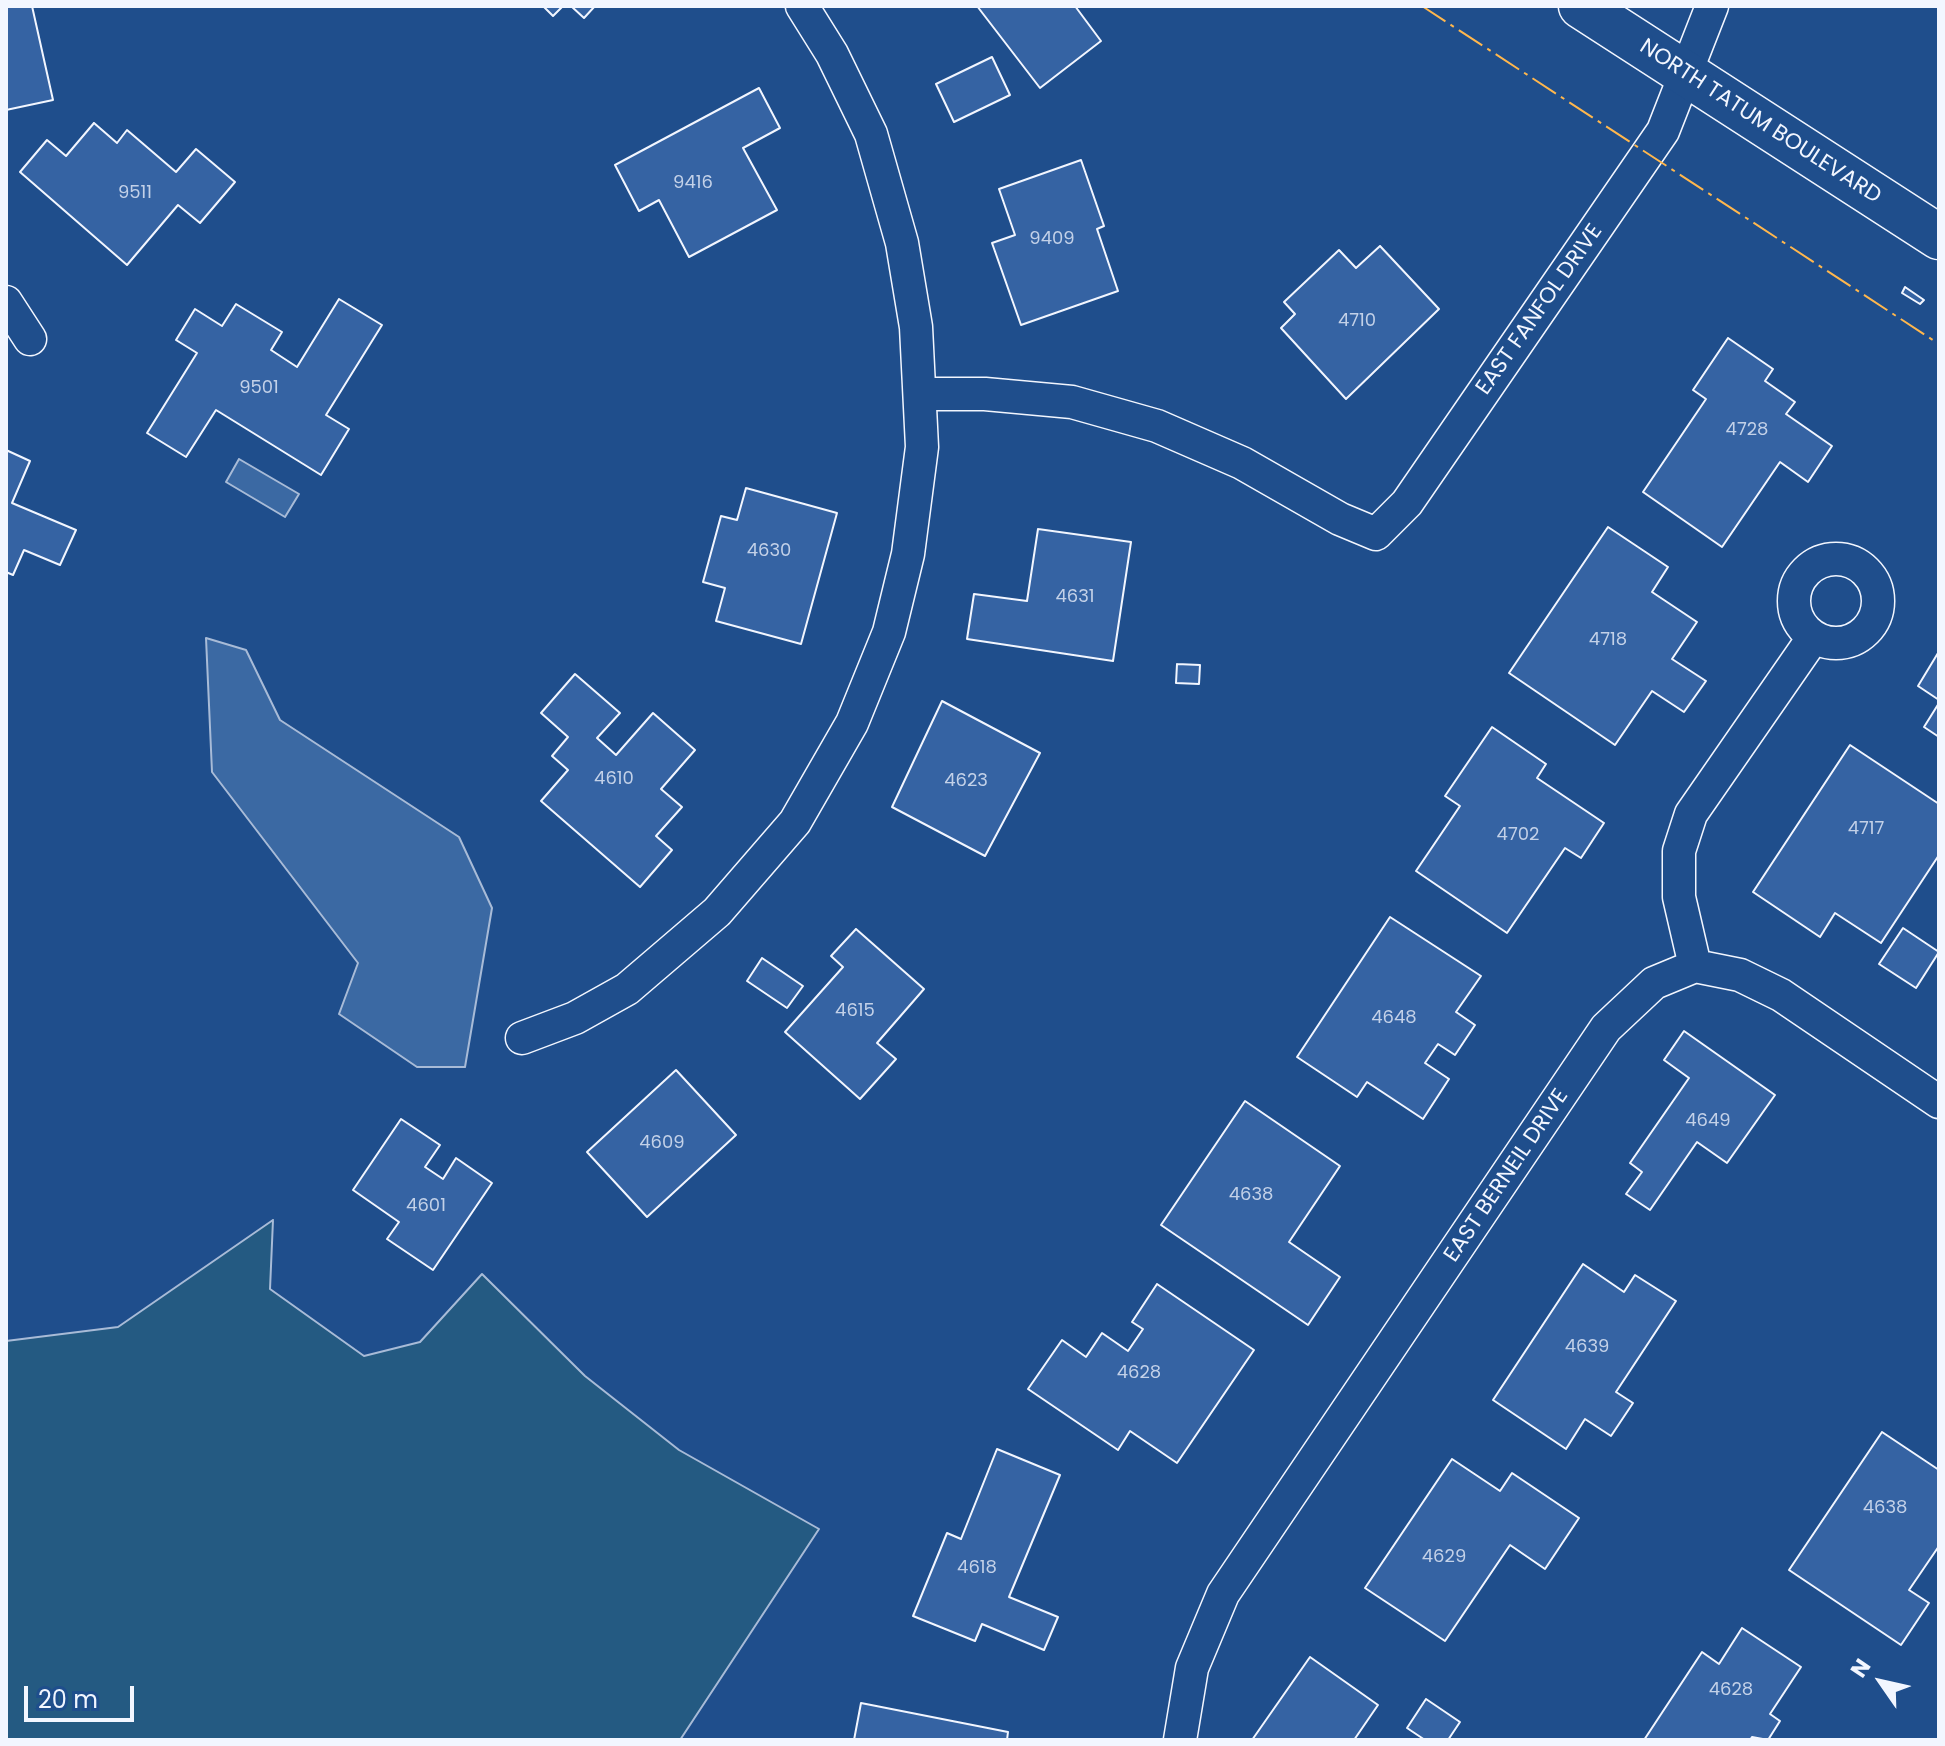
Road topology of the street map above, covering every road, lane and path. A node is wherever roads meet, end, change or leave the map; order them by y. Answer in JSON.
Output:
{"nodes":[{"id":1,"x":802,"y":6,"type":"edge"},
{"id":2,"x":1581,"y":6,"type":"edge"},
{"id":3,"x":1712,"y":6,"type":"edge"},
{"id":4,"x":1684,"y":73,"type":"junction"},
{"id":5,"x":1939,"y":237,"type":"edge"},
{"id":6,"x":6,"y":302,"type":"edge"},
{"id":7,"x":30,"y":339,"type":"dead end"},
{"id":8,"x":922,"y":394,"type":"junction"},
{"id":9,"x":1813,"y":638,"type":"dead end"},
{"id":10,"x":1695,"y":966,"type":"junction"},
{"id":11,"x":522,"y":1038,"type":"dead end"},
{"id":12,"x":1939,"y":1102,"type":"edge"},
{"id":13,"x":1180,"y":1740,"type":"edge"}],
"edges":[{"from":1,"to":8,"type":"street"},
{"from":2,"to":4,"type":"main road","name":"NORTH TATUM BOULEVARD"},
{"from":3,"to":4,"type":"street"},
{"from":4,"to":5,"type":"main road","name":"NORTH TATUM BOULEVARD"},
{"from":4,"to":8,"type":"street","name":"EAST FANFOL DRIVE"},
{"from":6,"to":7,"type":"street"},
{"from":8,"to":11,"type":"street"},
{"from":9,"to":10,"type":"street"},
{"from":10,"to":12,"type":"street"},
{"from":10,"to":13,"type":"street","name":"EAST BERNEIL DRIVE"}]}
